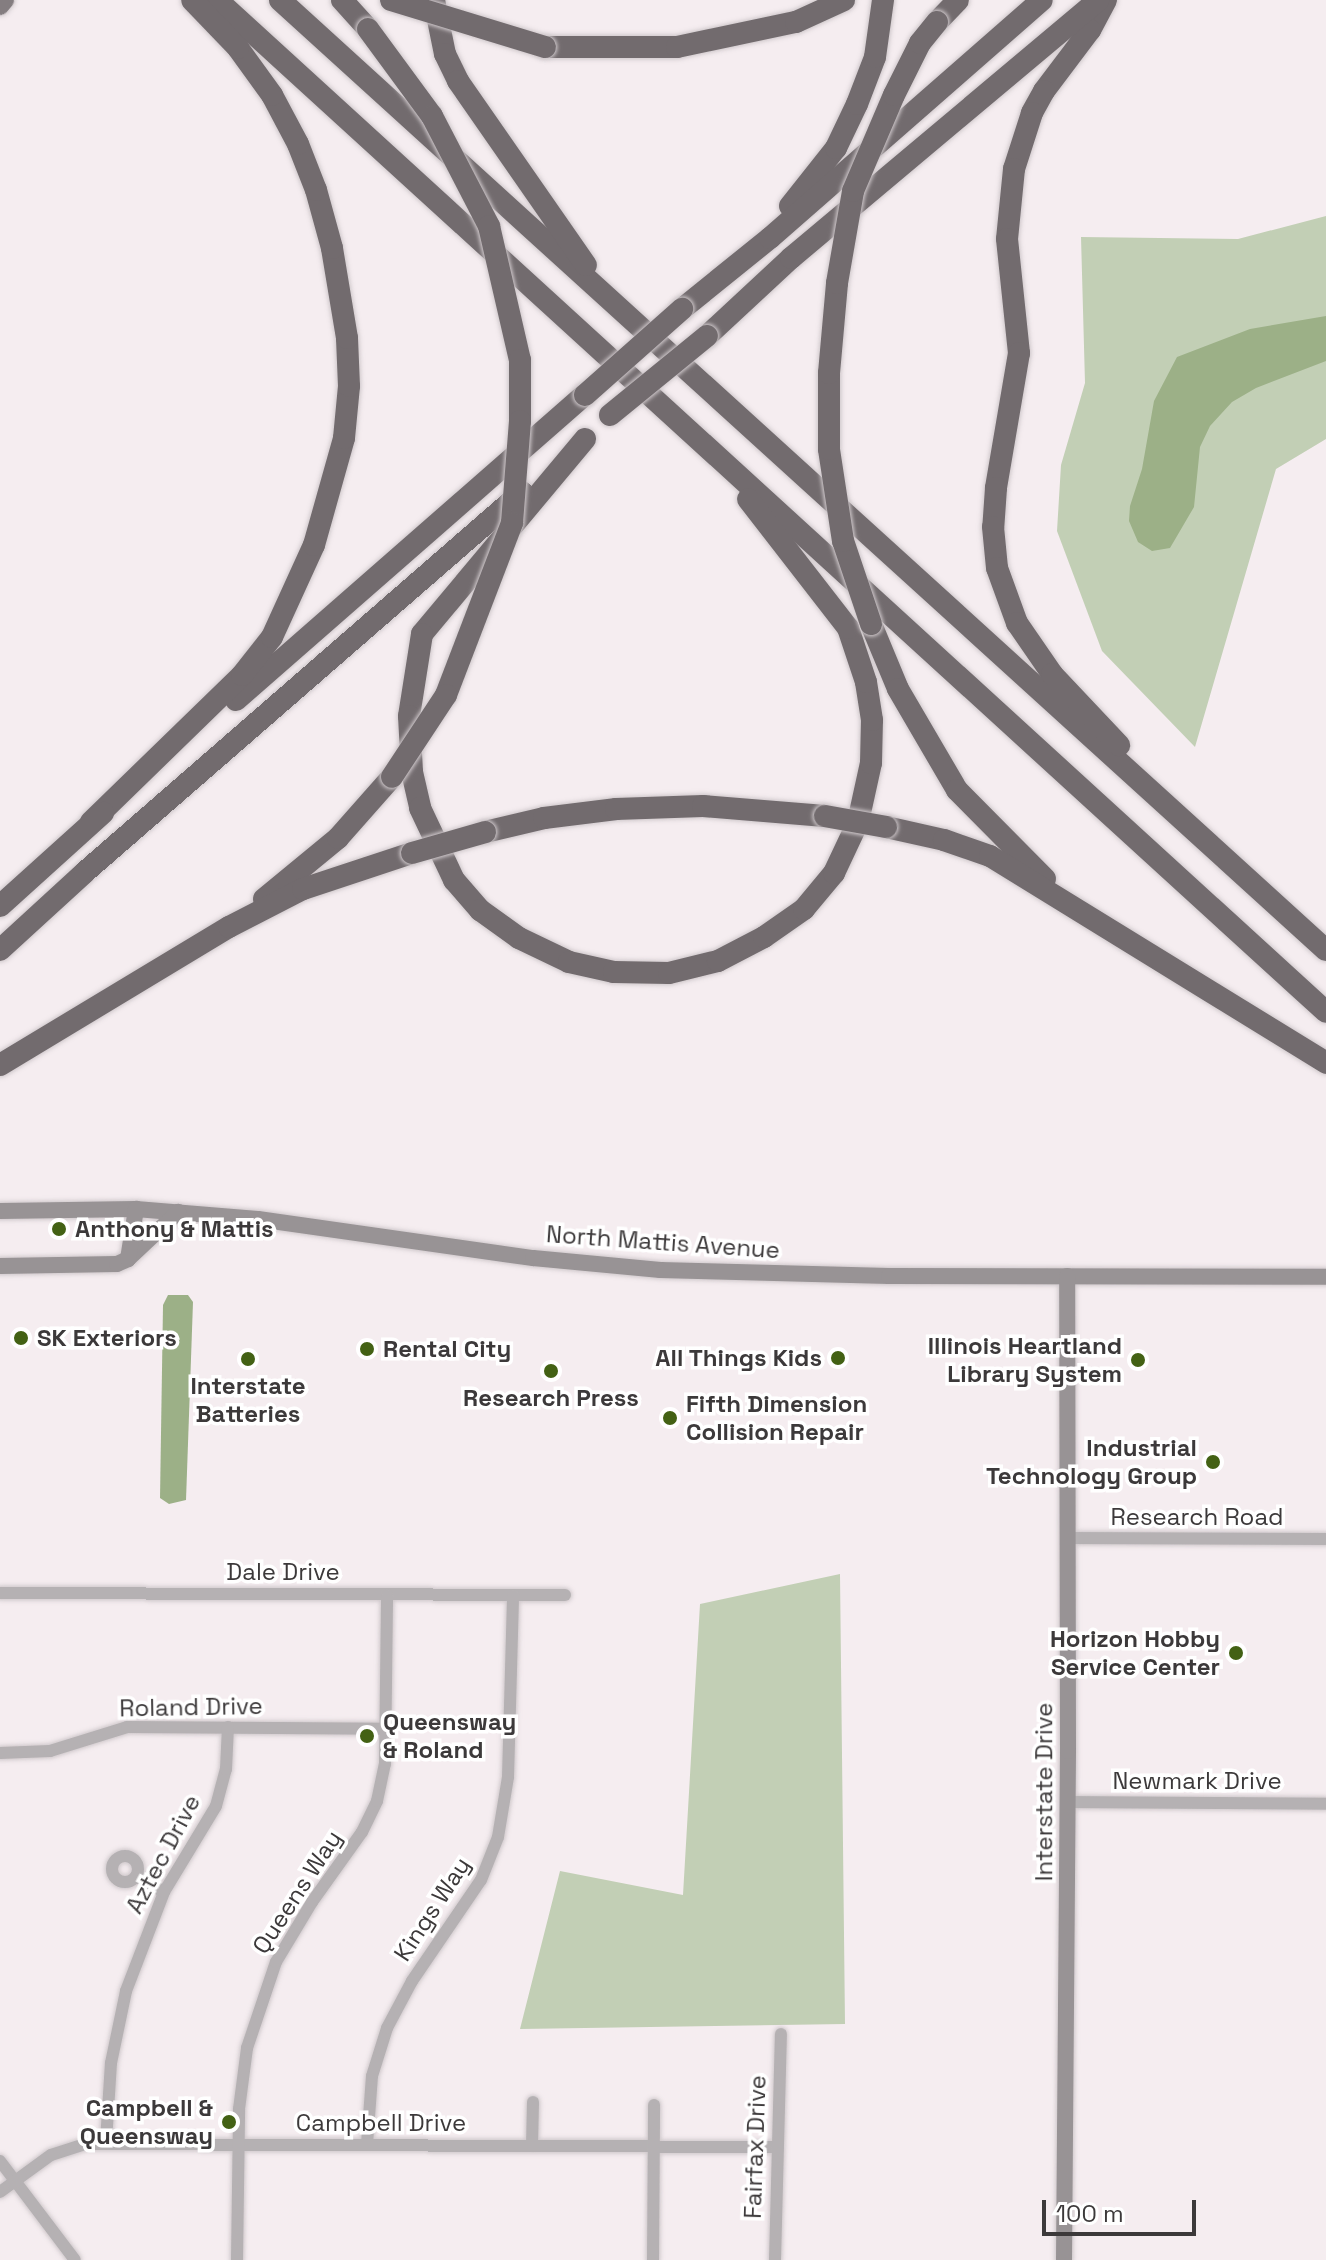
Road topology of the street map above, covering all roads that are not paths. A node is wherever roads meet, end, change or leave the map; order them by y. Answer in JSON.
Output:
{"nodes":[{"id":1,"x":5,"y":0,"type":"edge"},
{"id":2,"x":192,"y":0,"type":"edge"},
{"id":3,"x":217,"y":0,"type":"edge"},
{"id":4,"x":280,"y":0,"type":"edge"},
{"id":5,"x":342,"y":0,"type":"edge"},
{"id":6,"x":391,"y":0,"type":"edge"},
{"id":7,"x":434,"y":0,"type":"edge"},
{"id":8,"x":844,"y":0,"type":"edge"},
{"id":9,"x":883,"y":0,"type":"edge"},
{"id":10,"x":958,"y":0,"type":"edge"},
{"id":11,"x":1042,"y":0,"type":"edge"},
{"id":12,"x":1098,"y":0,"type":"edge"},
{"id":13,"x":1106,"y":0,"type":"edge"},
{"id":14,"x":0,"y":6,"type":"edge"},
{"id":15,"x":720,"y":280,"type":"junction"},
{"id":16,"x":612,"y":302,"type":"junction"},
{"id":17,"x":585,"y":439,"type":"junction"},
{"id":18,"x":705,"y":445,"type":"junction"},
{"id":19,"x":91,"y":822,"type":"junction"},
{"id":20,"x":1238,"y":870,"type":"junction"},
{"id":21,"x":0,"y":906,"type":"edge"},
{"id":22,"x":1071,"y":906,"type":"junction"},
{"id":23,"x":229,"y":927,"type":"junction"},
{"id":24,"x":0,"y":950,"type":"edge"},
{"id":25,"x":1326,"y":950,"type":"edge"},
{"id":26,"x":1326,"y":1012,"type":"edge"},
{"id":27,"x":1326,"y":1063,"type":"edge"},
{"id":28,"x":0,"y":1065,"type":"edge"},
{"id":29,"x":136,"y":1209,"type":"junction"},
{"id":30,"x":0,"y":1211,"type":"edge"},
{"id":31,"x":178,"y":1212,"type":"junction"},
{"id":32,"x":128,"y":1259,"type":"junction"},
{"id":33,"x":0,"y":1266,"type":"edge"},
{"id":34,"x":1067,"y":1276,"type":"junction"},
{"id":35,"x":1326,"y":1277,"type":"edge"},
{"id":36,"x":1068,"y":1538,"type":"junction"},
{"id":37,"x":1326,"y":1539,"type":"edge"},
{"id":38,"x":0,"y":1593,"type":"edge"},
{"id":39,"x":387,"y":1595,"type":"junction"},
{"id":40,"x":513,"y":1595,"type":"junction"},
{"id":41,"x":565,"y":1595,"type":"dead end"},
{"id":42,"x":228,"y":1727,"type":"junction"},
{"id":43,"x":386,"y":1729,"type":"junction"},
{"id":44,"x":0,"y":1753,"type":"edge"},
{"id":45,"x":1068,"y":1802,"type":"junction"},
{"id":46,"x":1326,"y":1804,"type":"edge"},
{"id":47,"x":136,"y":1876,"type":"dead end"},
{"id":48,"x":164,"y":1892,"type":"junction"},
{"id":49,"x":781,"y":2034,"type":"dead end"},
{"id":50,"x":533,"y":2102,"type":"dead end"},
{"id":51,"x":654,"y":2105,"type":"dead end"},
{"id":52,"x":106,"y":2142,"type":"junction"},
{"id":53,"x":238,"y":2144,"type":"junction"},
{"id":54,"x":367,"y":2144,"type":"junction"},
{"id":55,"x":532,"y":2146,"type":"junction"},
{"id":56,"x":654,"y":2147,"type":"junction"},
{"id":57,"x":777,"y":2147,"type":"junction"},
{"id":58,"x":0,"y":2161,"type":"edge"},
{"id":59,"x":15,"y":2181,"type":"junction"},
{"id":60,"x":0,"y":2192,"type":"edge"},
{"id":61,"x":75,"y":2260,"type":"edge"},
{"id":62,"x":237,"y":2260,"type":"edge"},
{"id":63,"x":653,"y":2260,"type":"edge"},
{"id":64,"x":775,"y":2260,"type":"edge"},
{"id":65,"x":1064,"y":2260,"type":"edge"}],
"edges":[{"from":1,"to":14,"type":"main road"},
{"from":2,"to":19,"type":"highway"},
{"from":3,"to":18,"type":"highway"},
{"from":4,"to":16,"type":"highway"},
{"from":5,"to":23,"type":"highway","bridge":true},
{"from":6,"to":8,"type":"highway","bridge":true},
{"from":7,"to":16,"type":"highway"},
{"from":9,"to":15,"type":"highway"},
{"from":10,"to":22,"type":"highway","bridge":true},
{"from":11,"to":15,"type":"highway"},
{"from":12,"to":17,"type":"highway","bridge":true},
{"from":13,"to":20,"type":"highway"},
{"from":15,"to":19,"type":"highway","bridge":true},
{"from":16,"to":20,"type":"highway"},
{"from":17,"to":18,"type":"highway"},
{"from":17,"to":24,"type":"highway"},
{"from":18,"to":26,"type":"highway"},
{"from":19,"to":21,"type":"highway"},
{"from":20,"to":25,"type":"highway"},
{"from":22,"to":23,"type":"highway","bridge":true},
{"from":22,"to":27,"type":"highway"},
{"from":23,"to":28,"type":"highway"},
{"from":29,"to":30,"type":"street","name":"North Mattis Avenue"},
{"from":29,"to":31,"type":"street","name":"North Mattis Avenue"},
{"from":29,"to":32,"type":"street"},
{"from":31,"to":32,"type":"street"},
{"from":31,"to":34,"type":"street","name":"North Mattis Avenue"},
{"from":32,"to":33,"type":"street"},
{"from":34,"to":35,"type":"street","name":"North Mattis Avenue"},
{"from":34,"to":36,"type":"street","name":"Interstate Drive"},
{"from":36,"to":37,"type":"street","name":"Research Road"},
{"from":36,"to":45,"type":"street","name":"Interstate Drive"},
{"from":38,"to":39,"type":"street","name":"Dale Drive"},
{"from":39,"to":40,"type":"street","name":"Dale Drive"},
{"from":39,"to":43,"type":"street","name":"Queens Way"},
{"from":40,"to":41,"type":"street","name":"Dale Drive"},
{"from":40,"to":54,"type":"street","name":"Kings Way"},
{"from":42,"to":43,"type":"street","name":"Roland Drive"},
{"from":42,"to":44,"type":"street","name":"Roland Drive"},
{"from":42,"to":48,"type":"street","name":"Aztec Drive"},
{"from":43,"to":53,"type":"street","name":"Queens Way"},
{"from":45,"to":46,"type":"street","name":"Newmark Drive"},
{"from":45,"to":65,"type":"street","name":"Interstate Drive"},
{"from":47,"to":48,"type":"street"},
{"from":48,"to":52,"type":"street","name":"Aztec Drive"},
{"from":49,"to":57,"type":"street","name":"Fairfax Drive"},
{"from":50,"to":55,"type":"street"},
{"from":51,"to":56,"type":"street"},
{"from":52,"to":53,"type":"street","name":"Campbell Drive"},
{"from":52,"to":59,"type":"street","name":"Campbell Drive"},
{"from":53,"to":54,"type":"street","name":"Campbell Drive"},
{"from":53,"to":62,"type":"street","name":"Queens Way"},
{"from":54,"to":55,"type":"street","name":"Campbell Drive"},
{"from":55,"to":56,"type":"street","name":"Campbell Drive"},
{"from":56,"to":57,"type":"street","name":"Campbell Drive"},
{"from":56,"to":63,"type":"street"},
{"from":57,"to":64,"type":"street","name":"Fairfax Drive"},
{"from":58,"to":59,"type":"street"},
{"from":59,"to":60,"type":"street","name":"Campbell Drive"},
{"from":59,"to":61,"type":"street"}]}
